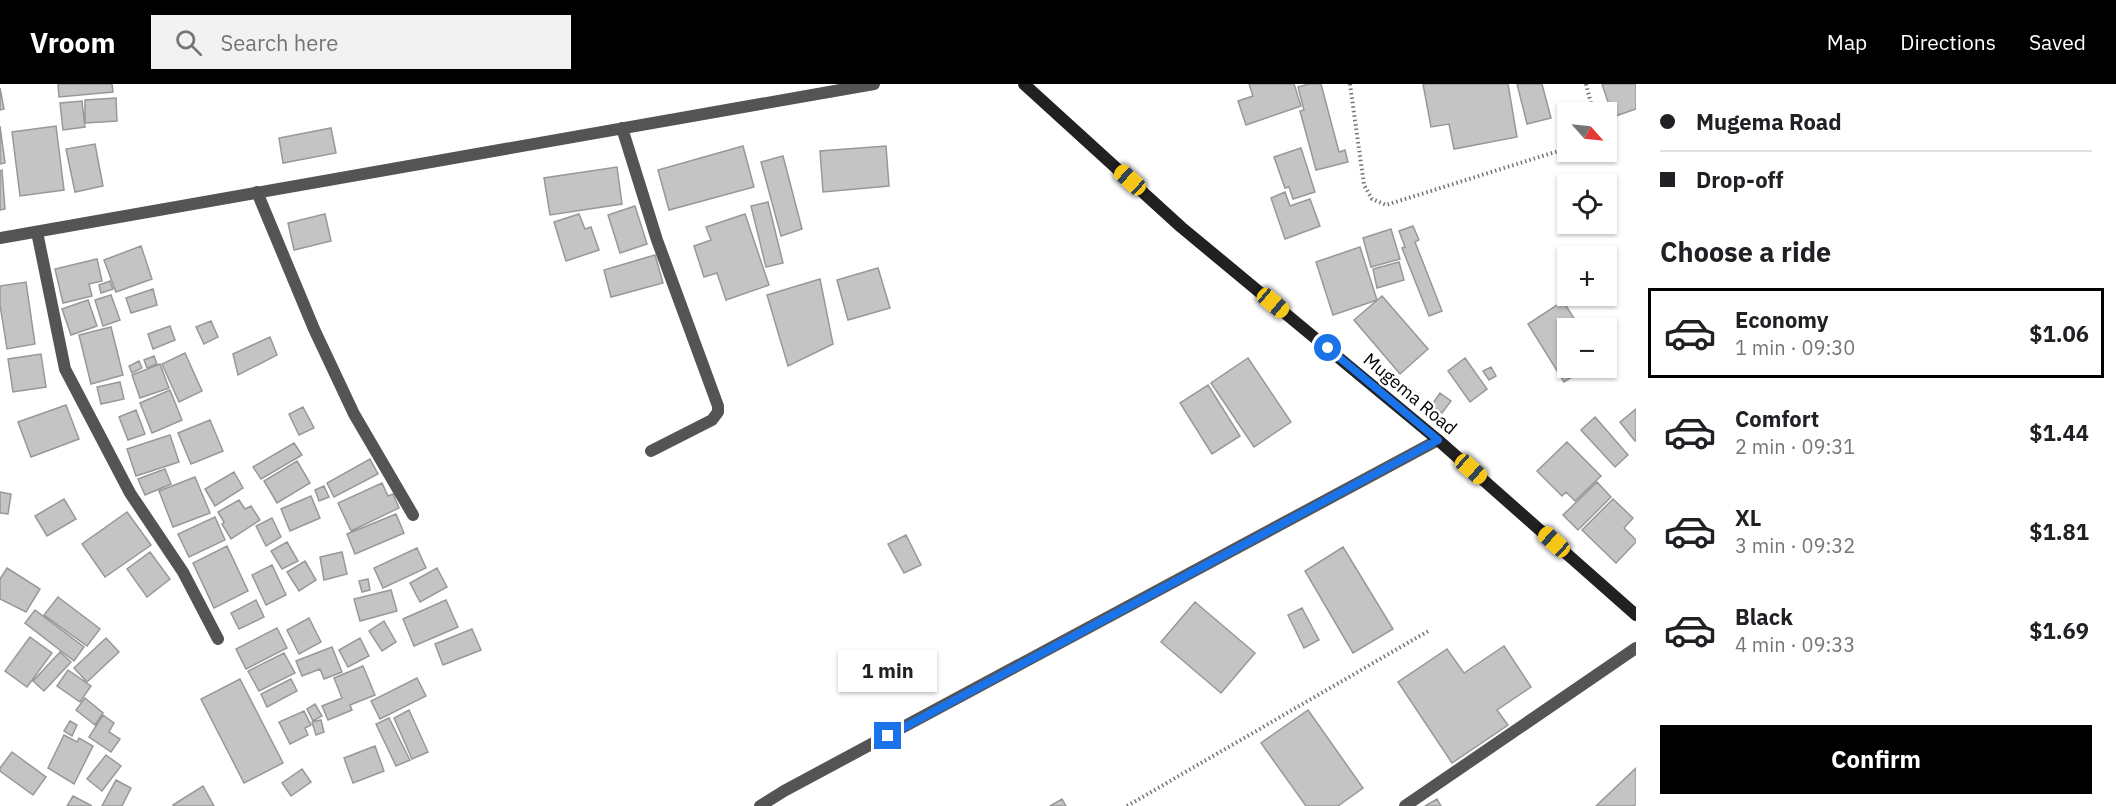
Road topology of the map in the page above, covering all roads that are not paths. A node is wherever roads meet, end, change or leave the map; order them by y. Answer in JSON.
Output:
{"nodes":[{"id":1,"x":874,"y":84,"type":"edge"},
{"id":2,"x":1024,"y":84,"type":"edge"},
{"id":3,"x":622,"y":128,"type":"junction"},
{"id":4,"x":257,"y":192,"type":"junction"},
{"id":5,"x":37,"y":232,"type":"junction"},
{"id":6,"x":0,"y":238,"type":"edge"},
{"id":7,"x":1438,"y":440,"type":"junction"},
{"id":8,"x":651,"y":451,"type":"dead end"},
{"id":9,"x":413,"y":515,"type":"dead end"},
{"id":10,"x":1636,"y":615,"type":"edge"},
{"id":11,"x":218,"y":639,"type":"dead end"},
{"id":12,"x":1636,"y":648,"type":"edge"},
{"id":13,"x":760,"y":806,"type":"edge"},
{"id":14,"x":1405,"y":806,"type":"edge"}],
"edges":[{"from":1,"to":3,"type":"street"},
{"from":2,"to":7,"type":"street","name":"Mugema Road"},
{"from":3,"to":4,"type":"street"},
{"from":3,"to":8,"type":"street"},
{"from":4,"to":5,"type":"street"},
{"from":4,"to":9,"type":"street"},
{"from":5,"to":6,"type":"street"},
{"from":5,"to":11,"type":"street"},
{"from":7,"to":10,"type":"street","name":"Mugema Road"},
{"from":7,"to":13,"type":"street"},
{"from":12,"to":14,"type":"street"}]}
